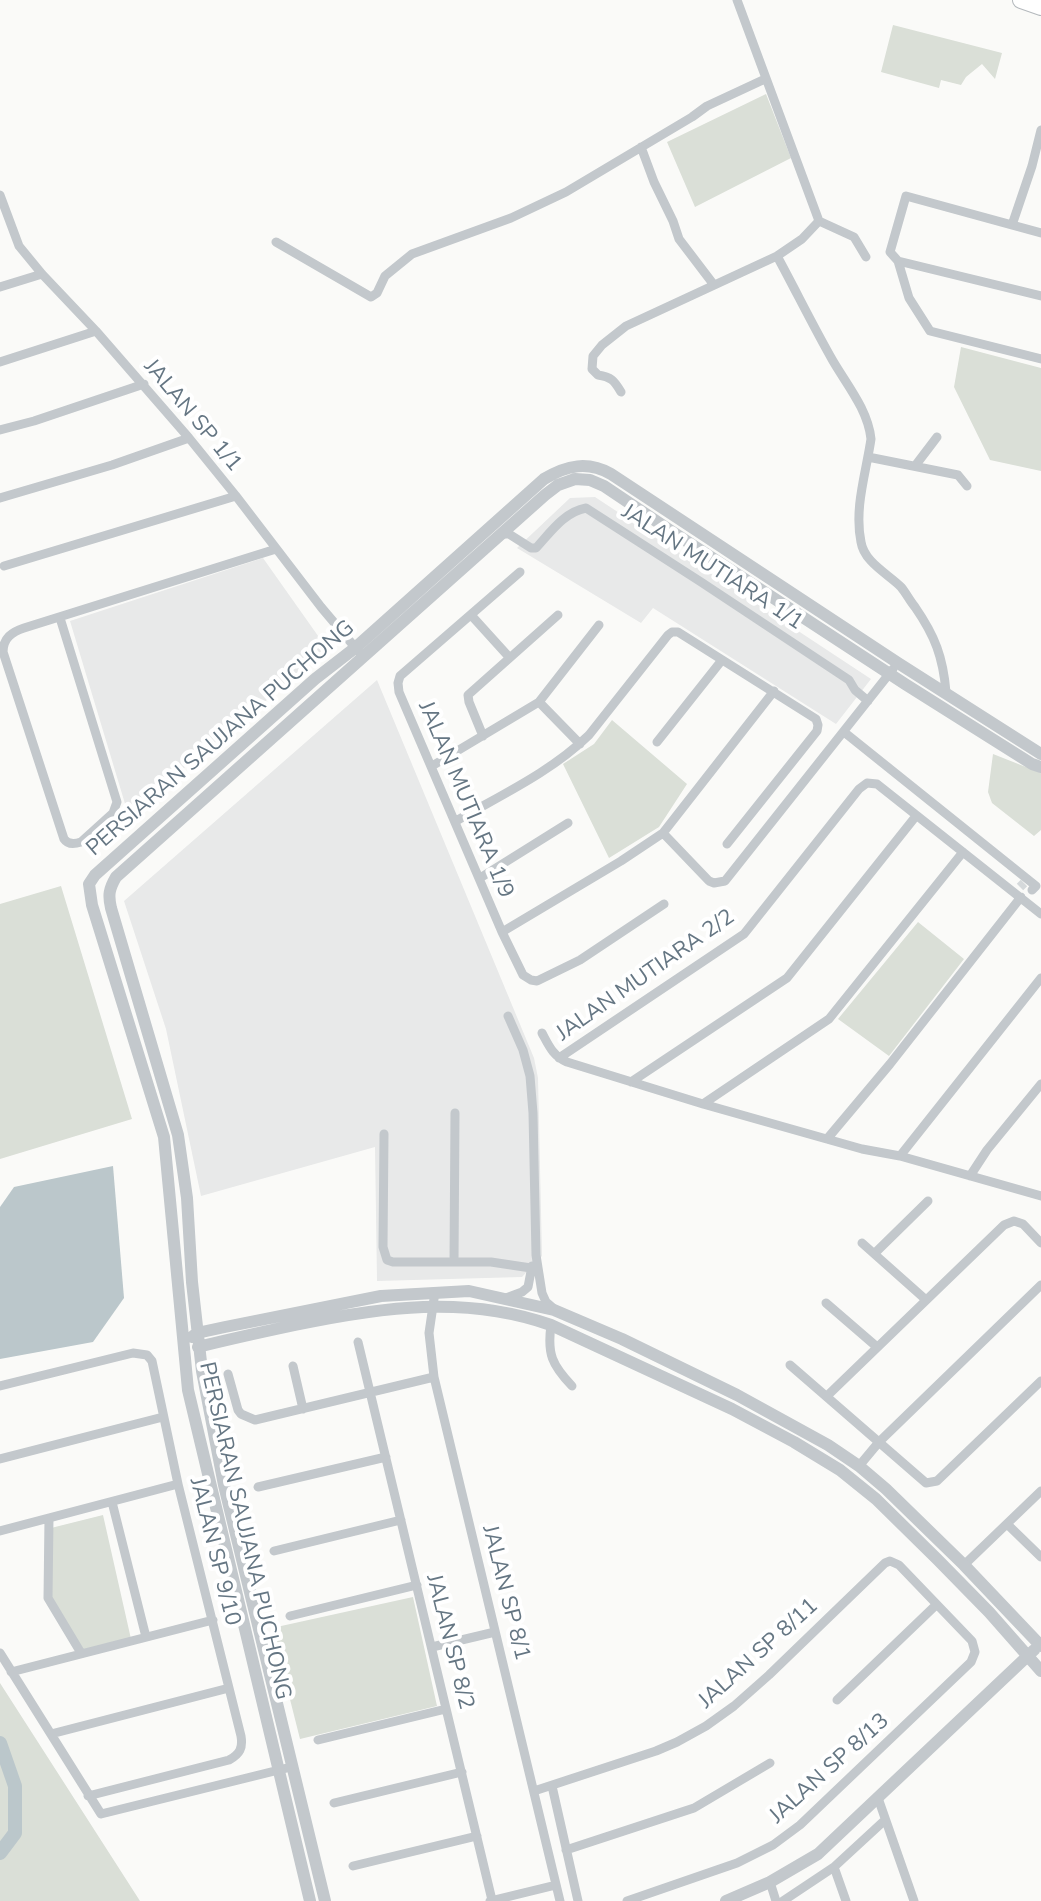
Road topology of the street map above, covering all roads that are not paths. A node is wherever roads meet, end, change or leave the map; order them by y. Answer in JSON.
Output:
{"nodes":[{"id":1,"x":737,"y":0,"type":"edge"},
{"id":2,"x":1023,"y":0,"type":"edge"},
{"id":3,"x":1041,"y":7,"type":"edge"},
{"id":4,"x":765,"y":79,"type":"junction"},
{"id":5,"x":1041,"y":130,"type":"edge"},
{"id":6,"x":641,"y":147,"type":"junction"},
{"id":7,"x":1036,"y":167,"type":"edge"},
{"id":8,"x":0,"y":195,"type":"edge"},
{"id":9,"x":819,"y":221,"type":"junction"},
{"id":10,"x":1012,"y":225,"type":"junction"},
{"id":11,"x":1041,"y":233,"type":"edge"},
{"id":12,"x":276,"y":242,"type":"dead end"},
{"id":13,"x":777,"y":256,"type":"junction"},
{"id":14,"x":866,"y":257,"type":"dead end"},
{"id":15,"x":898,"y":261,"type":"junction"},
{"id":16,"x":42,"y":274,"type":"junction"},
{"id":17,"x":714,"y":285,"type":"junction"},
{"id":18,"x":0,"y":287,"type":"edge"},
{"id":19,"x":1041,"y":296,"type":"edge"},
{"id":20,"x":96,"y":331,"type":"junction"},
{"id":21,"x":1040,"y":356,"type":"edge"},
{"id":22,"x":0,"y":362,"type":"edge"},
{"id":23,"x":144,"y":384,"type":"junction"},
{"id":24,"x":621,"y":392,"type":"dead end"},
{"id":25,"x":0,"y":430,"type":"edge"},
{"id":26,"x":937,"y":437,"type":"dead end"},
{"id":27,"x":189,"y":438,"type":"junction"},
{"id":28,"x":868,"y":457,"type":"junction"},
{"id":29,"x":915,"y":466,"type":"junction"},
{"id":30,"x":967,"y":486,"type":"dead end"},
{"id":31,"x":236,"y":496,"type":"junction"},
{"id":32,"x":0,"y":498,"type":"edge"},
{"id":33,"x":521,"y":517,"type":"junction"},
{"id":34,"x":502,"y":534,"type":"junction"},
{"id":35,"x":522,"y":542,"type":"junction"},
{"id":36,"x":276,"y":549,"type":"junction"},
{"id":37,"x":4,"y":566,"type":"dead end"},
{"id":38,"x":520,"y":572,"type":"dead end"},
{"id":39,"x":471,"y":615,"type":"junction"},
{"id":40,"x":558,"y":615,"type":"dead end"},
{"id":41,"x":60,"y":618,"type":"junction"},
{"id":42,"x":599,"y":625,"type":"dead end"},
{"id":43,"x":360,"y":653,"type":"junction"},
{"id":44,"x":509,"y":657,"type":"junction"},
{"id":45,"x":722,"y":660,"type":"junction"},
{"id":46,"x":898,"y":663,"type":"junction"},
{"id":47,"x":889,"y":674,"type":"junction"},
{"id":48,"x":774,"y":691,"type":"junction"},
{"id":49,"x":946,"y":692,"type":"junction"},
{"id":50,"x":868,"y":701,"type":"junction"},
{"id":51,"x":539,"y":702,"type":"junction"},
{"id":52,"x":844,"y":732,"type":"junction"},
{"id":53,"x":483,"y":736,"type":"junction"},
{"id":54,"x":657,"y":742,"type":"dead end"},
{"id":55,"x":580,"y":744,"type":"junction"},
{"id":56,"x":1041,"y":754,"type":"edge"},
{"id":57,"x":432,"y":766,"type":"junction"},
{"id":58,"x":1041,"y":767,"type":"edge"},
{"id":59,"x":916,"y":816,"type":"junction"},
{"id":60,"x":456,"y":821,"type":"junction"},
{"id":61,"x":568,"y":823,"type":"dead end"},
{"id":62,"x":663,"y":833,"type":"junction"},
{"id":63,"x":727,"y":844,"type":"dead end"},
{"id":64,"x":963,"y":852,"type":"junction"},
{"id":65,"x":480,"y":878,"type":"junction"},
{"id":66,"x":1024,"y":888,"type":"junction"},
{"id":67,"x":664,"y":904,"type":"dead end"},
{"id":68,"x":1041,"y":914,"type":"edge"},
{"id":69,"x":502,"y":932,"type":"junction"},
{"id":70,"x":1041,"y":978,"type":"edge"},
{"id":71,"x":508,"y":1016,"type":"dead end"},
{"id":72,"x":542,"y":1033,"type":"dead end"},
{"id":73,"x":559,"y":1058,"type":"junction"},
{"id":74,"x":631,"y":1082,"type":"junction"},
{"id":75,"x":1041,"y":1084,"type":"edge"},
{"id":76,"x":703,"y":1104,"type":"junction"},
{"id":77,"x":155,"y":1108,"type":"junction"},
{"id":78,"x":455,"y":1113,"type":"dead end"},
{"id":79,"x":173,"y":1115,"type":"junction"},
{"id":80,"x":384,"y":1134,"type":"dead end"},
{"id":81,"x":164,"y":1137,"type":"junction"},
{"id":82,"x":827,"y":1139,"type":"junction"},
{"id":83,"x":900,"y":1156,"type":"junction"},
{"id":84,"x":970,"y":1176,"type":"junction"},
{"id":85,"x":1040,"y":1194,"type":"edge"},
{"id":86,"x":928,"y":1201,"type":"dead end"},
{"id":87,"x":1040,"y":1242,"type":"edge"},
{"id":88,"x":862,"y":1243,"type":"dead end"},
{"id":89,"x":875,"y":1253,"type":"junction"},
{"id":90,"x":536,"y":1255,"type":"junction"},
{"id":91,"x":454,"y":1262,"type":"junction"},
{"id":92,"x":531,"y":1268,"type":"junction"},
{"id":93,"x":1041,"y":1285,"type":"edge"},
{"id":94,"x":506,"y":1298,"type":"junction"},
{"id":95,"x":434,"y":1299,"type":"junction"},
{"id":96,"x":925,"y":1299,"type":"junction"},
{"id":97,"x":826,"y":1303,"type":"dead end"},
{"id":98,"x":195,"y":1304,"type":"junction"},
{"id":99,"x":554,"y":1310,"type":"junction"},
{"id":100,"x":551,"y":1325,"type":"junction"},
{"id":101,"x":225,"y":1327,"type":"junction"},
{"id":102,"x":223,"y":1341,"type":"junction"},
{"id":103,"x":358,"y":1342,"type":"dead end"},
{"id":104,"x":192,"y":1343,"type":"junction"},
{"id":105,"x":877,"y":1347,"type":"junction"},
{"id":106,"x":790,"y":1365,"type":"dead end"},
{"id":107,"x":293,"y":1366,"type":"dead end"},
{"id":108,"x":202,"y":1371,"type":"junction"},
{"id":109,"x":228,"y":1374,"type":"dead end"},
{"id":110,"x":434,"y":1377,"type":"junction"},
{"id":111,"x":1041,"y":1381,"type":"edge"},
{"id":112,"x":0,"y":1386,"type":"edge"},
{"id":113,"x":572,"y":1386,"type":"dead end"},
{"id":114,"x":370,"y":1392,"type":"junction"},
{"id":115,"x":827,"y":1396,"type":"junction"},
{"id":116,"x":303,"y":1409,"type":"junction"},
{"id":117,"x":163,"y":1417,"type":"junction"},
{"id":118,"x":879,"y":1442,"type":"junction"},
{"id":119,"x":386,"y":1457,"type":"junction"},
{"id":120,"x":0,"y":1459,"type":"edge"},
{"id":121,"x":859,"y":1466,"type":"junction"},
{"id":122,"x":178,"y":1484,"type":"junction"},
{"id":123,"x":258,"y":1487,"type":"dead end"},
{"id":124,"x":1041,"y":1491,"type":"edge"},
{"id":125,"x":112,"y":1502,"type":"junction"},
{"id":126,"x":49,"y":1518,"type":"junction"},
{"id":127,"x":401,"y":1520,"type":"junction"},
{"id":128,"x":1007,"y":1524,"type":"junction"},
{"id":129,"x":0,"y":1531,"type":"edge"},
{"id":130,"x":274,"y":1551,"type":"dead end"},
{"id":131,"x":1041,"y":1557,"type":"edge"},
{"id":132,"x":964,"y":1565,"type":"junction"},
{"id":133,"x":417,"y":1585,"type":"junction"},
{"id":134,"x":936,"y":1605,"type":"junction"},
{"id":135,"x":290,"y":1616,"type":"dead end"},
{"id":136,"x":213,"y":1620,"type":"junction"},
{"id":137,"x":495,"y":1632,"type":"junction"},
{"id":138,"x":146,"y":1637,"type":"junction"},
{"id":139,"x":1040,"y":1645,"type":"edge"},
{"id":140,"x":432,"y":1647,"type":"junction"},
{"id":141,"x":0,"y":1653,"type":"edge"},
{"id":142,"x":81,"y":1653,"type":"junction"},
{"id":143,"x":1029,"y":1656,"type":"junction"},
{"id":144,"x":1041,"y":1671,"type":"edge"},
{"id":145,"x":11,"y":1672,"type":"junction"},
{"id":146,"x":229,"y":1688,"type":"junction"},
{"id":147,"x":837,"y":1700,"type":"dead end"},
{"id":148,"x":446,"y":1709,"type":"junction"},
{"id":149,"x":51,"y":1734,"type":"junction"},
{"id":150,"x":318,"y":1740,"type":"dead end"},
{"id":151,"x":770,"y":1763,"type":"dead end"},
{"id":152,"x":285,"y":1768,"type":"junction"},
{"id":153,"x":462,"y":1772,"type":"junction"},
{"id":154,"x":552,"y":1786,"type":"junction"},
{"id":155,"x":534,"y":1791,"type":"junction"},
{"id":156,"x":88,"y":1796,"type":"junction"},
{"id":157,"x":878,"y":1798,"type":"junction"},
{"id":158,"x":334,"y":1803,"type":"dead end"},
{"id":159,"x":885,"y":1820,"type":"junction"},
{"id":160,"x":477,"y":1836,"type":"junction"},
{"id":161,"x":566,"y":1850,"type":"junction"},
{"id":162,"x":353,"y":1866,"type":"dead end"},
{"id":163,"x":834,"y":1867,"type":"junction"},
{"id":164,"x":770,"y":1882,"type":"junction"},
{"id":165,"x":556,"y":1885,"type":"junction"},
{"id":166,"x":310,"y":1901,"type":"edge"},
{"id":167,"x":325,"y":1901,"type":"edge"},
{"id":168,"x":491,"y":1901,"type":"edge"},
{"id":169,"x":560,"y":1901,"type":"edge"},
{"id":170,"x":578,"y":1901,"type":"edge"},
{"id":171,"x":627,"y":1901,"type":"edge"},
{"id":172,"x":726,"y":1901,"type":"edge"},
{"id":173,"x":776,"y":1901,"type":"edge"},
{"id":174,"x":783,"y":1901,"type":"edge"},
{"id":175,"x":846,"y":1901,"type":"edge"},
{"id":176,"x":914,"y":1901,"type":"edge"}],
"edges":[{"from":1,"to":4,"type":"street"},
{"from":2,"to":3,"type":"highway"},
{"from":4,"to":6,"type":"street"},
{"from":4,"to":9,"type":"street"},
{"from":5,"to":7,"type":"street"},
{"from":6,"to":12,"type":"street"},
{"from":6,"to":17,"type":"street"},
{"from":7,"to":10,"type":"street"},
{"from":8,"to":16,"type":"street","name":"JALAN SP 1/1"},
{"from":9,"to":13,"type":"street"},
{"from":9,"to":14,"type":"street"},
{"from":10,"to":11,"type":"street"},
{"from":10,"to":15,"type":"street"},
{"from":13,"to":17,"type":"street"},
{"from":13,"to":28,"type":"street"},
{"from":15,"to":19,"type":"street"},
{"from":15,"to":21,"type":"street"},
{"from":16,"to":18,"type":"street"},
{"from":16,"to":20,"type":"street","name":"JALAN SP 1/1"},
{"from":17,"to":24,"type":"street"},
{"from":20,"to":22,"type":"street"},
{"from":20,"to":23,"type":"street","name":"JALAN SP 1/1"},
{"from":23,"to":25,"type":"street"},
{"from":23,"to":27,"type":"street","name":"JALAN SP 1/1"},
{"from":26,"to":29,"type":"street"},
{"from":27,"to":31,"type":"street","name":"JALAN SP 1/1"},
{"from":27,"to":32,"type":"street"},
{"from":28,"to":29,"type":"street"},
{"from":28,"to":49,"type":"street"},
{"from":29,"to":30,"type":"street"},
{"from":31,"to":36,"type":"street","name":"JALAN SP 1/1"},
{"from":31,"to":37,"type":"street"},
{"from":33,"to":34,"type":"street","name":"PERSIARAN SAUJANA PUCHONG"},
{"from":33,"to":35,"type":"street"},
{"from":33,"to":47,"type":"street","name":"PERSIARAN SAUJANA PUCHONG"},
{"from":34,"to":35,"type":"street"},
{"from":34,"to":43,"type":"street","name":"PERSIARAN SAUJANA PUCHONG"},
{"from":35,"to":50,"type":"street","name":"JALAN MUTIARA 1/1"},
{"from":36,"to":41,"type":"street"},
{"from":36,"to":43,"type":"street","name":"JALAN SP 1/1"},
{"from":38,"to":39,"type":"street","name":"JALAN MUTIARA 1/9"},
{"from":39,"to":44,"type":"street"},
{"from":39,"to":57,"type":"street","name":"JALAN MUTIARA 1/9"},
{"from":40,"to":44,"type":"street"},
{"from":41,"to":41,"type":"street"},
{"from":42,"to":51,"type":"street"},
{"from":43,"to":46,"type":"street","name":"PERSIARAN SAUJANA PUCHONG"},
{"from":43,"to":77,"type":"street","name":"PERSIARAN SAUJANA PUCHONG"},
{"from":43,"to":79,"type":"street","name":"PERSIARAN SAUJANA PUCHONG"},
{"from":44,"to":53,"type":"street"},
{"from":45,"to":48,"type":"street"},
{"from":45,"to":54,"type":"street"},
{"from":45,"to":55,"type":"street"},
{"from":46,"to":47,"type":"street"},
{"from":46,"to":49,"type":"street","name":"PERSIARAN SAUJANA PUCHONG"},
{"from":47,"to":50,"type":"street"},
{"from":47,"to":58,"type":"street","name":"PERSIARAN SAUJANA PUCHONG"},
{"from":48,"to":62,"type":"street"},
{"from":48,"to":63,"type":"street"},
{"from":49,"to":56,"type":"street","name":"PERSIARAN SAUJANA PUCHONG"},
{"from":50,"to":52,"type":"street"},
{"from":51,"to":53,"type":"street"},
{"from":51,"to":55,"type":"street"},
{"from":52,"to":62,"type":"street"},
{"from":52,"to":66,"type":"street"},
{"from":53,"to":57,"type":"street"},
{"from":55,"to":60,"type":"street"},
{"from":57,"to":60,"type":"street","name":"JALAN MUTIARA 1/9"},
{"from":59,"to":64,"type":"street"},
{"from":59,"to":73,"type":"street","name":"JALAN MUTIARA 2/2"},
{"from":59,"to":74,"type":"street"},
{"from":60,"to":65,"type":"street","name":"JALAN MUTIARA 1/9"},
{"from":61,"to":65,"type":"street"},
{"from":62,"to":69,"type":"street"},
{"from":64,"to":66,"type":"street"},
{"from":64,"to":76,"type":"street"},
{"from":65,"to":69,"type":"street","name":"JALAN MUTIARA 1/9"},
{"from":66,"to":68,"type":"street"},
{"from":66,"to":82,"type":"street"},
{"from":67,"to":69,"type":"street","name":"JALAN MUTIARA 1/9"},
{"from":70,"to":83,"type":"street"},
{"from":71,"to":90,"type":"street"},
{"from":72,"to":73,"type":"street"},
{"from":73,"to":74,"type":"street"},
{"from":74,"to":76,"type":"street"},
{"from":75,"to":84,"type":"street"},
{"from":76,"to":82,"type":"street"},
{"from":77,"to":79,"type":"street"},
{"from":77,"to":81,"type":"street","name":"PERSIARAN SAUJANA PUCHONG"},
{"from":78,"to":91,"type":"street"},
{"from":79,"to":81,"type":"street"},
{"from":79,"to":98,"type":"street","name":"PERSIARAN SAUJANA PUCHONG"},
{"from":80,"to":91,"type":"street"},
{"from":81,"to":104,"type":"street","name":"PERSIARAN SAUJANA PUCHONG"},
{"from":82,"to":83,"type":"street"},
{"from":83,"to":84,"type":"street"},
{"from":84,"to":85,"type":"street"},
{"from":86,"to":89,"type":"street"},
{"from":87,"to":96,"type":"street"},
{"from":88,"to":89,"type":"street"},
{"from":89,"to":96,"type":"street"},
{"from":90,"to":92,"type":"street"},
{"from":90,"to":99,"type":"street"},
{"from":91,"to":92,"type":"street"},
{"from":92,"to":94,"type":"street"},
{"from":93,"to":118,"type":"street"},
{"from":94,"to":95,"type":"street"},
{"from":94,"to":99,"type":"street"},
{"from":95,"to":100,"type":"street"},
{"from":95,"to":101,"type":"street"},
{"from":95,"to":102,"type":"street"},
{"from":95,"to":110,"type":"street","name":"JALAN SP 8/1"},
{"from":96,"to":105,"type":"street"},
{"from":97,"to":105,"type":"street"},
{"from":98,"to":101,"type":"street"},
{"from":98,"to":104,"type":"street","name":"PERSIARAN SAUJANA PUCHONG"},
{"from":99,"to":121,"type":"street"},
{"from":100,"to":113,"type":"street"},
{"from":100,"to":143,"type":"street"},
{"from":101,"to":104,"type":"street"},
{"from":102,"to":104,"type":"street"},
{"from":102,"to":108,"type":"street"},
{"from":103,"to":114,"type":"street","name":"JALAN SP 8/2"},
{"from":104,"to":108,"type":"street","name":"PERSIARAN SAUJANA PUCHONG"},
{"from":104,"to":152,"type":"street","name":"PERSIARAN SAUJANA PUCHONG"},
{"from":105,"to":115,"type":"street"},
{"from":106,"to":115,"type":"street"},
{"from":107,"to":116,"type":"street"},
{"from":108,"to":152,"type":"street","name":"PERSIARAN SAUJANA PUCHONG"},
{"from":109,"to":116,"type":"street"},
{"from":110,"to":114,"type":"street"},
{"from":110,"to":137,"type":"street","name":"JALAN SP 8/1"},
{"from":111,"to":118,"type":"street"},
{"from":112,"to":117,"type":"street","name":"JALAN SP 9/10"},
{"from":114,"to":116,"type":"street"},
{"from":114,"to":119,"type":"street","name":"JALAN SP 8/2"},
{"from":115,"to":118,"type":"street"},
{"from":117,"to":120,"type":"street"},
{"from":117,"to":122,"type":"street","name":"JALAN SP 9/10"},
{"from":118,"to":121,"type":"street"},
{"from":119,"to":123,"type":"street"},
{"from":119,"to":127,"type":"street","name":"JALAN SP 8/2"},
{"from":121,"to":132,"type":"street"},
{"from":122,"to":125,"type":"street"},
{"from":122,"to":136,"type":"street","name":"JALAN SP 9/10"},
{"from":124,"to":128,"type":"street"},
{"from":125,"to":126,"type":"street"},
{"from":125,"to":138,"type":"street"},
{"from":126,"to":129,"type":"street"},
{"from":126,"to":142,"type":"street"},
{"from":127,"to":130,"type":"street"},
{"from":127,"to":133,"type":"street","name":"JALAN SP 8/2"},
{"from":128,"to":131,"type":"street"},
{"from":128,"to":132,"type":"street"},
{"from":132,"to":139,"type":"street"},
{"from":133,"to":135,"type":"street"},
{"from":133,"to":140,"type":"street","name":"JALAN SP 8/2"},
{"from":134,"to":147,"type":"street"},
{"from":134,"to":154,"type":"street","name":"JALAN SP 8/11"},
{"from":134,"to":171,"type":"street","name":"JALAN SP 8/13"},
{"from":136,"to":138,"type":"street"},
{"from":136,"to":146,"type":"street","name":"JALAN SP 9/10"},
{"from":137,"to":140,"type":"street"},
{"from":137,"to":155,"type":"street","name":"JALAN SP 8/1"},
{"from":138,"to":142,"type":"street"},
{"from":139,"to":143,"type":"street"},
{"from":140,"to":148,"type":"street","name":"JALAN SP 8/2"},
{"from":141,"to":145,"type":"street"},
{"from":142,"to":145,"type":"street"},
{"from":143,"to":144,"type":"street"},
{"from":143,"to":157,"type":"street"},
{"from":145,"to":149,"type":"street"},
{"from":146,"to":149,"type":"street"},
{"from":146,"to":156,"type":"street","name":"JALAN SP 9/10"},
{"from":148,"to":150,"type":"street"},
{"from":148,"to":153,"type":"street","name":"JALAN SP 8/2"},
{"from":149,"to":156,"type":"street"},
{"from":151,"to":161,"type":"street"},
{"from":152,"to":156,"type":"street"},
{"from":152,"to":166,"type":"street","name":"PERSIARAN SAUJANA PUCHONG"},
{"from":152,"to":167,"type":"street","name":"PERSIARAN SAUJANA PUCHONG"},
{"from":153,"to":158,"type":"street"},
{"from":153,"to":160,"type":"street","name":"JALAN SP 8/2"},
{"from":154,"to":155,"type":"street","name":"JALAN SP 8/11"},
{"from":154,"to":161,"type":"street"},
{"from":155,"to":165,"type":"street","name":"JALAN SP 8/1"},
{"from":157,"to":159,"type":"street"},
{"from":157,"to":164,"type":"street"},
{"from":159,"to":163,"type":"street"},
{"from":159,"to":176,"type":"street"},
{"from":160,"to":162,"type":"street"},
{"from":160,"to":168,"type":"street","name":"JALAN SP 8/2"},
{"from":161,"to":170,"type":"street"},
{"from":163,"to":174,"type":"street"},
{"from":163,"to":175,"type":"street"},
{"from":164,"to":172,"type":"street"},
{"from":164,"to":173,"type":"street"},
{"from":165,"to":168,"type":"street"},
{"from":165,"to":169,"type":"street","name":"JALAN SP 8/1"}]}
